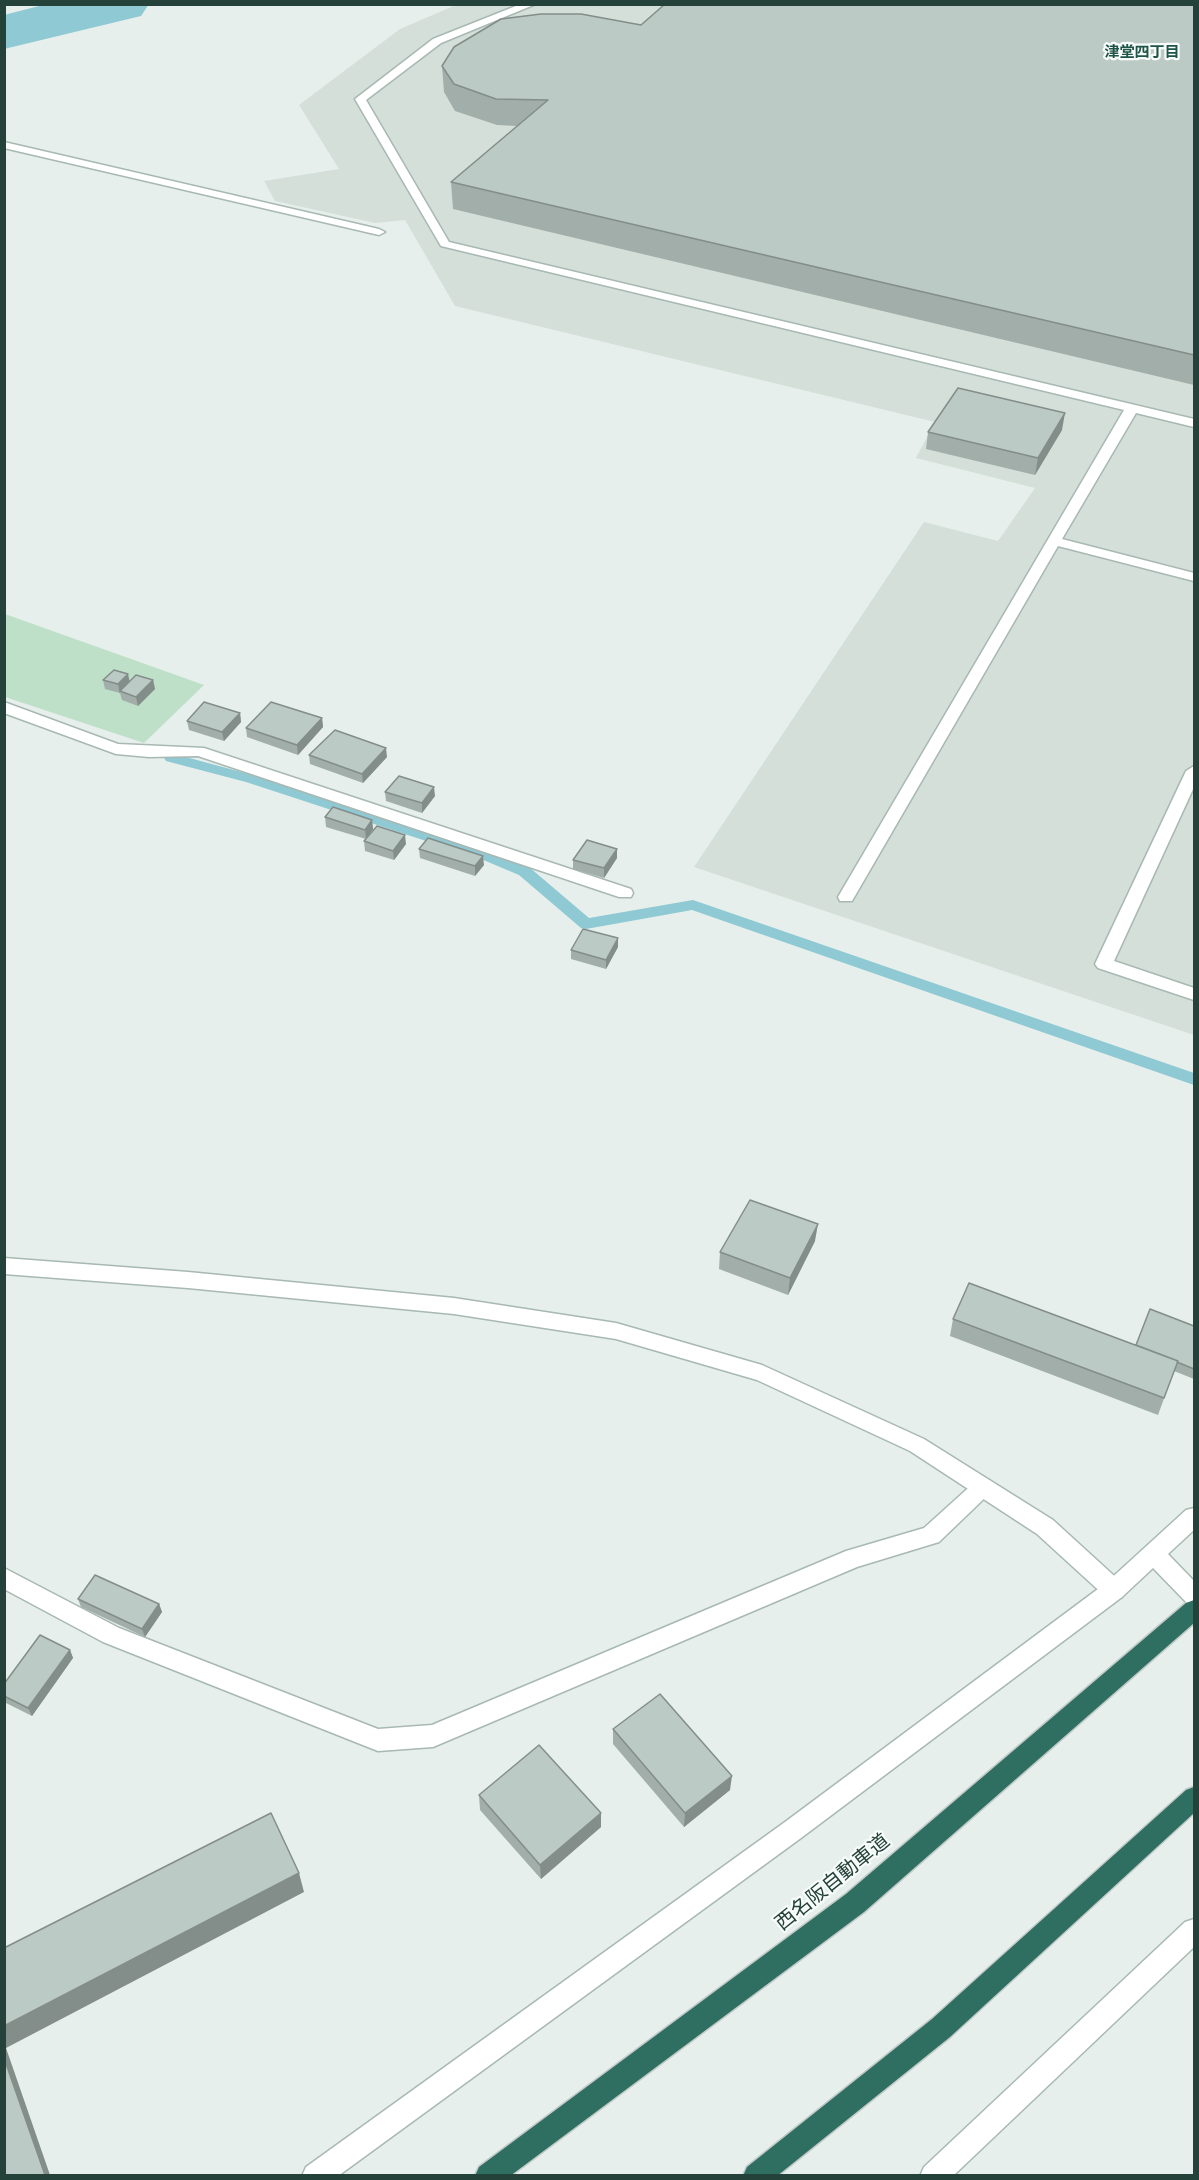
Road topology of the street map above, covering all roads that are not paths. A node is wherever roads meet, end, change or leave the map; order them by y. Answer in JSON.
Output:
{"nodes":[{"id":1,"x":531,"y":4,"type":"edge"},
{"id":2,"x":4,"y":145,"type":"edge"},
{"id":3,"x":379,"y":232,"type":"dead end"},
{"id":4,"x":1132,"y":408,"type":"junction"},
{"id":5,"x":1194,"y":423,"type":"edge"},
{"id":6,"x":1055,"y":541,"type":"junction"},
{"id":7,"x":1194,"y":577,"type":"edge"},
{"id":8,"x":4,"y":707,"type":"edge"},
{"id":9,"x":1194,"y":771,"type":"edge"},
{"id":10,"x":625,"y":893,"type":"dead end"},
{"id":11,"x":846,"y":897,"type":"dead end"},
{"id":12,"x":1194,"y":994,"type":"edge"},
{"id":13,"x":4,"y":1266,"type":"edge"},
{"id":14,"x":983,"y":1487,"type":"junction"},
{"id":15,"x":1194,"y":1517,"type":"edge"},
{"id":16,"x":1153,"y":1554,"type":"junction"},
{"id":17,"x":4,"y":1578,"type":"edge"},
{"id":18,"x":1114,"y":1590,"type":"junction"},
{"id":19,"x":1194,"y":1595,"type":"edge"},
{"id":20,"x":1194,"y":1610,"type":"edge"},
{"id":21,"x":1194,"y":1798,"type":"edge"},
{"id":22,"x":1194,"y":1931,"type":"edge"},
{"id":23,"x":315,"y":2175,"type":"edge"},
{"id":24,"x":488,"y":2175,"type":"edge"},
{"id":25,"x":756,"y":2175,"type":"edge"},
{"id":26,"x":933,"y":2175,"type":"edge"}],
"edges":[{"from":1,"to":4,"type":"street"},
{"from":2,"to":3,"type":"street"},
{"from":4,"to":5,"type":"street"},
{"from":4,"to":6,"type":"street"},
{"from":6,"to":7,"type":"street"},
{"from":6,"to":11,"type":"street"},
{"from":8,"to":10,"type":"street"},
{"from":9,"to":12,"type":"street"},
{"from":13,"to":14,"type":"street"},
{"from":14,"to":17,"type":"street"},
{"from":14,"to":18,"type":"street"},
{"from":15,"to":16,"type":"street"},
{"from":16,"to":18,"type":"street"},
{"from":16,"to":19,"type":"street"},
{"from":18,"to":23,"type":"street"},
{"from":20,"to":24,"type":"highway","name":"西名阪自動車道"},
{"from":21,"to":25,"type":"highway"},
{"from":22,"to":26,"type":"street"}]}
